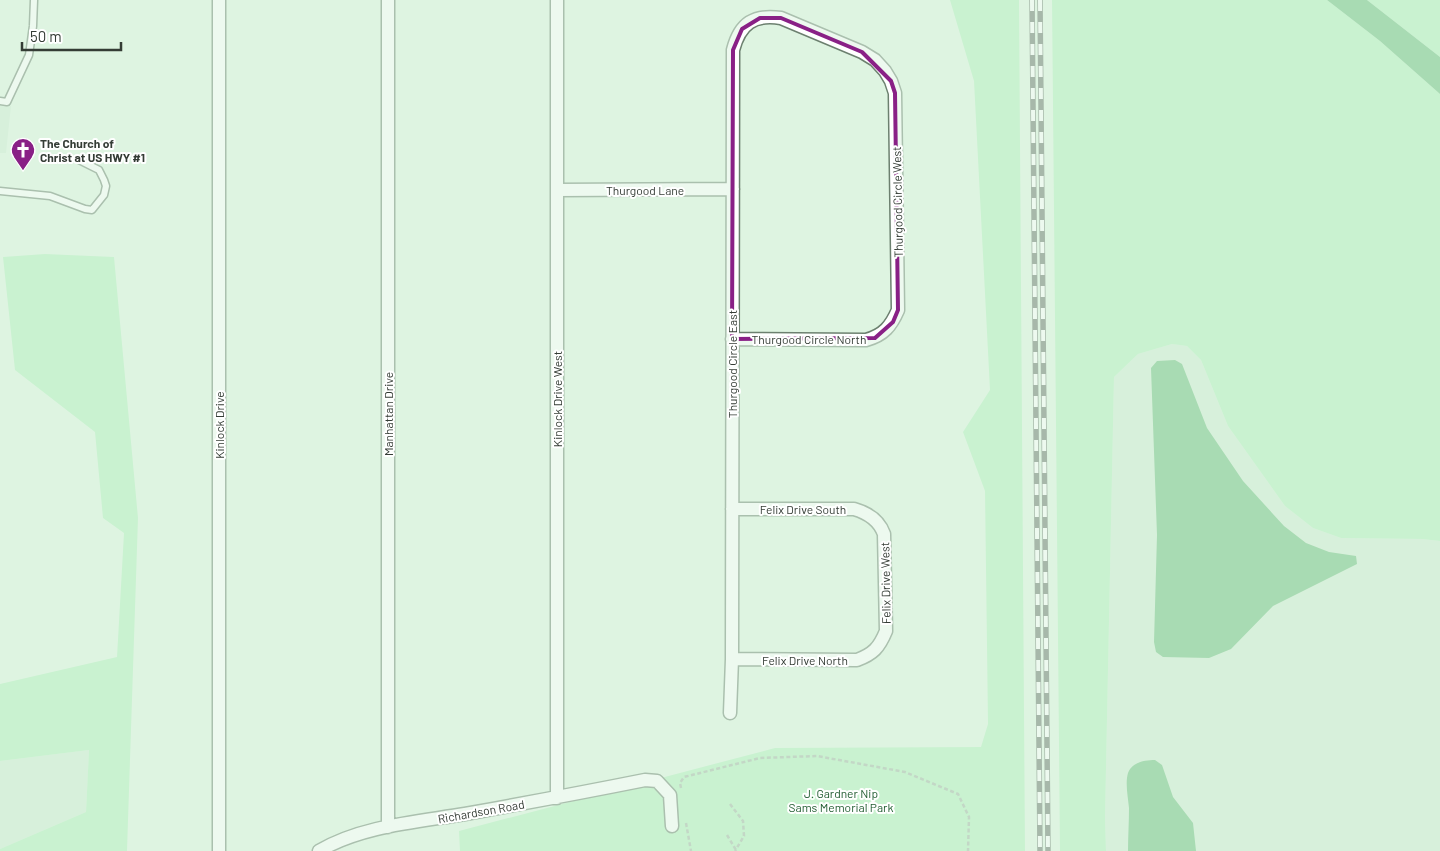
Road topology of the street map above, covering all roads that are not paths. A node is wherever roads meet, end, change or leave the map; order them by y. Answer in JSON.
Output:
{"nodes":[{"id":1,"x":34,"y":0,"type":"edge"},
{"id":2,"x":219,"y":0,"type":"edge"},
{"id":3,"x":388,"y":0,"type":"edge"},
{"id":4,"x":558,"y":0,"type":"edge"},
{"id":5,"x":885,"y":72,"type":"joint"},
{"id":6,"x":0,"y":101,"type":"edge"},
{"id":7,"x":78,"y":160,"type":"dead end"},
{"id":8,"x":733,"y":189,"type":"junction"},
{"id":9,"x":557,"y":190,"type":"junction"},
{"id":10,"x":0,"y":191,"type":"edge"},
{"id":11,"x":885,"y":331,"type":"joint"},
{"id":12,"x":732,"y":339,"type":"junction"},
{"id":13,"x":732,"y":508,"type":"junction"},
{"id":14,"x":873,"y":518,"type":"joint"},
{"id":15,"x":875,"y":650,"type":"joint"},
{"id":16,"x":732,"y":660,"type":"junction"},
{"id":17,"x":730,"y":713,"type":"dead end"},
{"id":18,"x":556,"y":798,"type":"junction"},
{"id":19,"x":672,"y":826,"type":"dead end"},
{"id":20,"x":388,"y":827,"type":"junction"},
{"id":21,"x":219,"y":851,"type":"edge"},
{"id":22,"x":319,"y":851,"type":"edge"}],
"edges":[{"from":1,"to":6,"type":"lane"},
{"from":2,"to":21,"type":"street","name":"Kinlock Drive"},
{"from":3,"to":20,"type":"street","name":"Manhattan Drive"},
{"from":4,"to":9,"type":"street","name":"Kinlock Drive West"},
{"from":5,"to":8,"type":"street","name":"Thurgood Circle East"},
{"from":5,"to":11,"type":"street","name":"Thurgood Circle West"},
{"from":7,"to":10,"type":"lane"},
{"from":8,"to":9,"type":"street","name":"Thurgood Lane"},
{"from":8,"to":12,"type":"street","name":"Thurgood Circle East"},
{"from":9,"to":18,"type":"street","name":"Kinlock Drive West"},
{"from":11,"to":12,"type":"street","name":"Thurgood Circle North"},
{"from":12,"to":13,"type":"street","name":"Thurgood Circle East"},
{"from":13,"to":14,"type":"street","name":"Felix Drive South"},
{"from":13,"to":16,"type":"street","name":"Thurgood Circle East"},
{"from":14,"to":15,"type":"street","name":"Felix Drive West"},
{"from":15,"to":16,"type":"street","name":"Felix Drive North"},
{"from":16,"to":17,"type":"street","name":"Thurgood Circle East"},
{"from":18,"to":19,"type":"street","name":"Richardson Road"},
{"from":18,"to":20,"type":"street","name":"Richardson Road"},
{"from":20,"to":22,"type":"street","name":"Richardson Road"}]}
